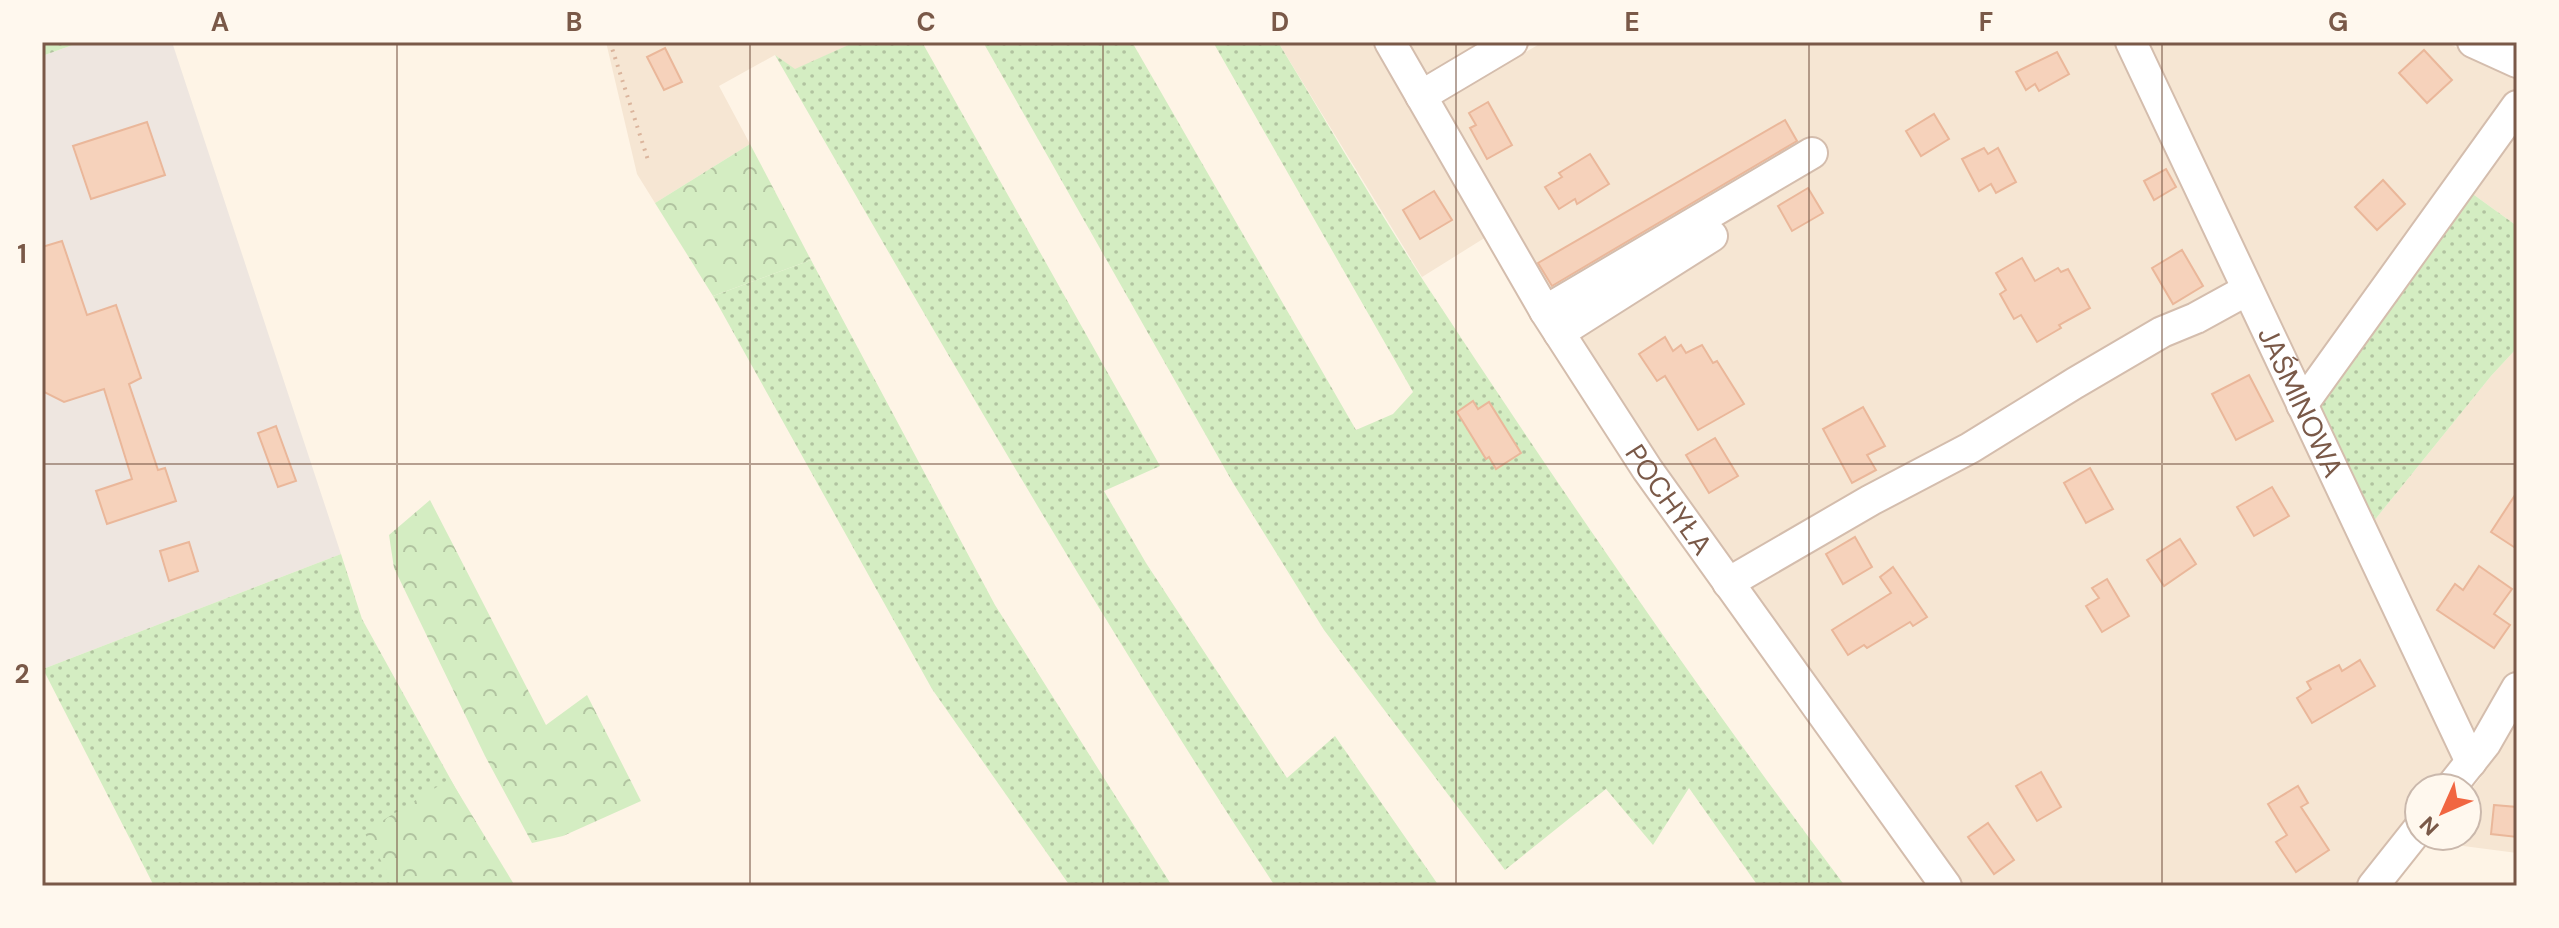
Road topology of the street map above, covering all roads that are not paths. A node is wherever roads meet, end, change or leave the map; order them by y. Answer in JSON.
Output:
{"nodes":[{"id":1,"x":1390,"y":42,"type":"edge"},
{"id":2,"x":1512,"y":42,"type":"edge"},
{"id":3,"x":2131,"y":42,"type":"edge"},
{"id":4,"x":2473,"y":42,"type":"edge"},
{"id":5,"x":2517,"y":62,"type":"edge"},
{"id":6,"x":1421,"y":96,"type":"junction"},
{"id":7,"x":2517,"y":106,"type":"edge"},
{"id":8,"x":1812,"y":153,"type":"dead end"},
{"id":9,"x":1756,"y":209,"type":"dead end"},
{"id":10,"x":2247,"y":290,"type":"junction"},
{"id":11,"x":1552,"y":322,"type":"junction"},
{"id":12,"x":2302,"y":405,"type":"junction"},
{"id":13,"x":1728,"y":583,"type":"junction"},
{"id":14,"x":2517,"y":688,"type":"edge"},
{"id":15,"x":2471,"y":762,"type":"junction"},
{"id":16,"x":2463,"y":772,"type":"edge"},
{"id":17,"x":2403,"y":848,"type":"edge"},
{"id":18,"x":1946,"y":886,"type":"edge"},
{"id":19,"x":2373,"y":886,"type":"edge"}],
"edges":[{"from":1,"to":6,"type":"street","name":"POCHYŁA"},
{"from":2,"to":6,"type":"street"},
{"from":3,"to":10,"type":"street","name":"JAŚMINOWA"},
{"from":4,"to":5,"type":"street"},
{"from":6,"to":11,"type":"street","name":"POCHYŁA"},
{"from":7,"to":12,"type":"street"},
{"from":8,"to":11,"type":"street"},
{"from":9,"to":11,"type":"street"},
{"from":10,"to":12,"type":"street","name":"JAŚMINOWA"},
{"from":10,"to":13,"type":"street"},
{"from":11,"to":13,"type":"street","name":"POCHYŁA"},
{"from":12,"to":15,"type":"street","name":"JAŚMINOWA"},
{"from":13,"to":18,"type":"street","name":"POCHYŁA"},
{"from":14,"to":15,"type":"street"},
{"from":15,"to":16,"type":"street"},
{"from":17,"to":19,"type":"street"}]}
